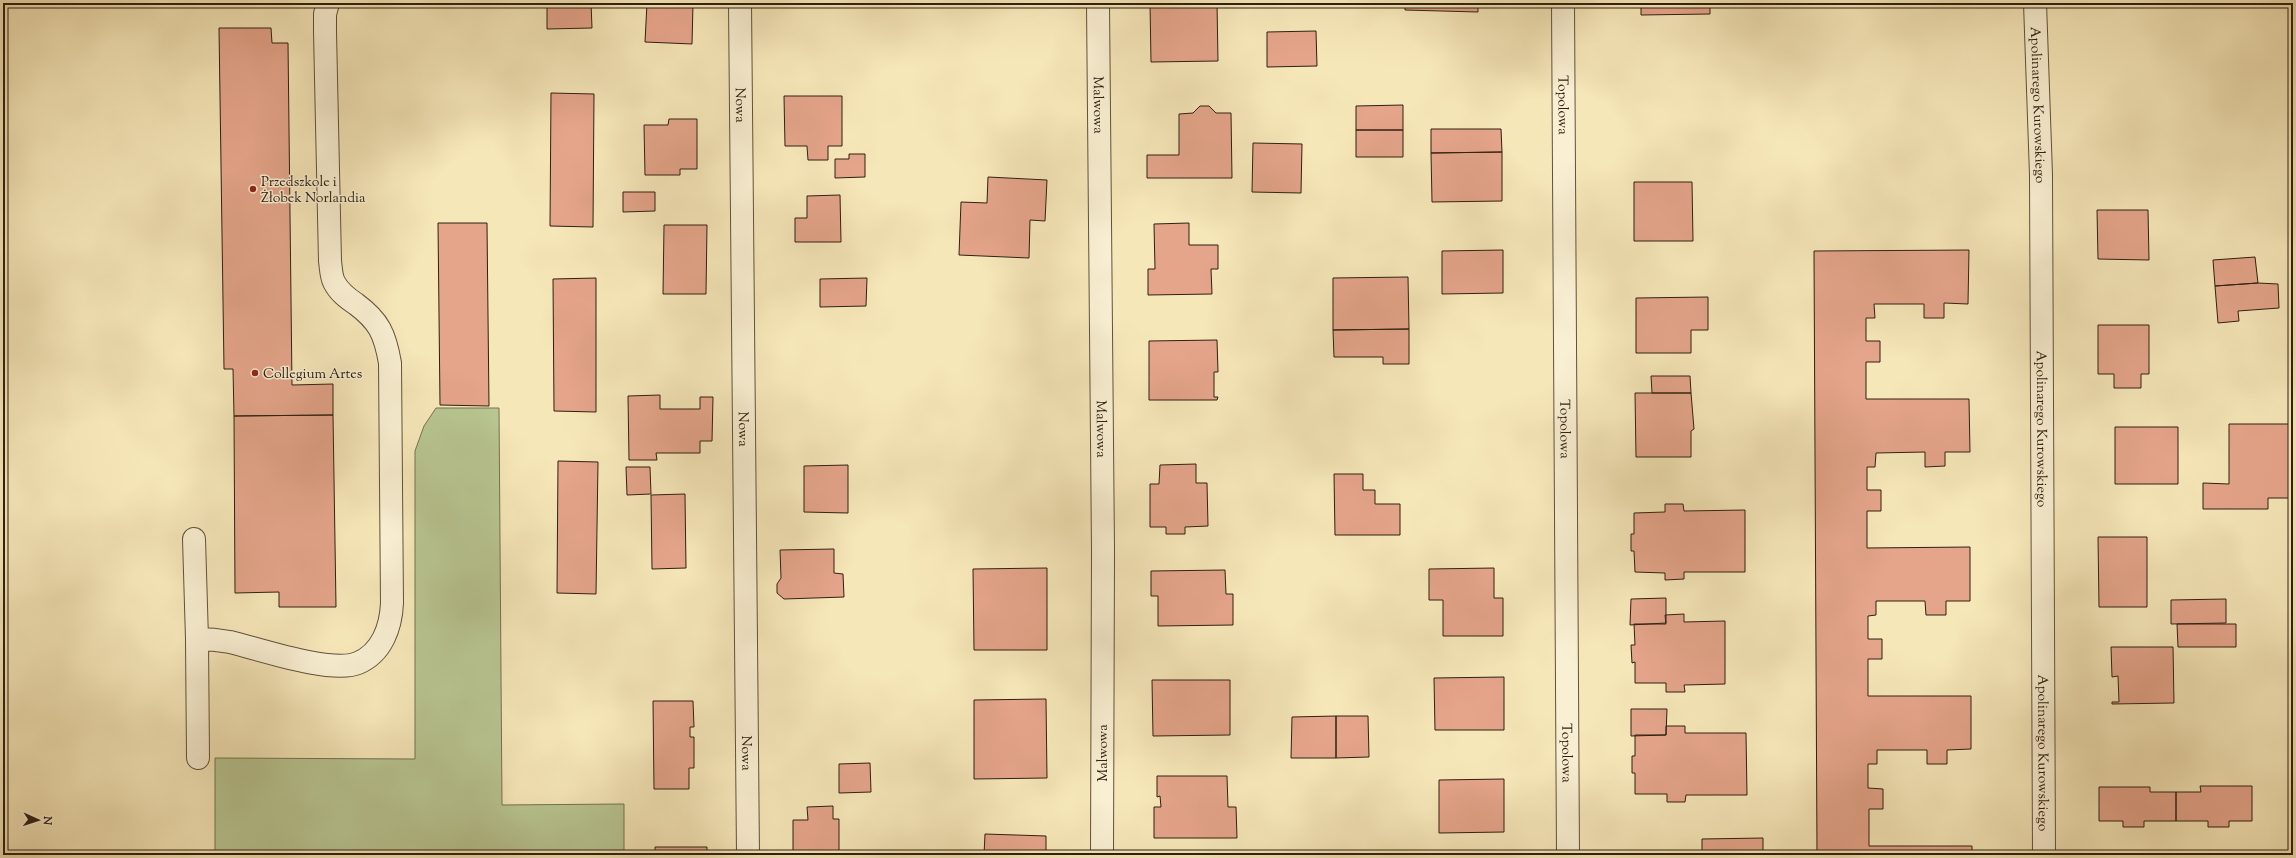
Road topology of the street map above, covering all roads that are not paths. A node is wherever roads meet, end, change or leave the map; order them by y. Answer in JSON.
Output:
{"nodes":[{"id":1,"x":328,"y":3,"type":"edge"},
{"id":2,"x":740,"y":3,"type":"edge"},
{"id":3,"x":1098,"y":3,"type":"edge"},
{"id":4,"x":1563,"y":3,"type":"edge"},
{"id":5,"x":2035,"y":3,"type":"edge"},
{"id":6,"x":194,"y":539,"type":"dead end"},
{"id":7,"x":197,"y":639,"type":"junction"},
{"id":8,"x":198,"y":758,"type":"dead end"},
{"id":9,"x":748,"y":855,"type":"edge"},
{"id":10,"x":1102,"y":855,"type":"edge"},
{"id":11,"x":1568,"y":855,"type":"edge"},
{"id":12,"x":2044,"y":855,"type":"edge"}],
"edges":[{"from":1,"to":7,"type":"street"},
{"from":2,"to":9,"type":"street","name":"Nowa"},
{"from":3,"to":10,"type":"street","name":"Malwowa"},
{"from":4,"to":11,"type":"street","name":"Topolowa"},
{"from":5,"to":12,"type":"street","name":"Apolinarego Kurowskiego"},
{"from":6,"to":7,"type":"street"},
{"from":7,"to":8,"type":"street"}]}
